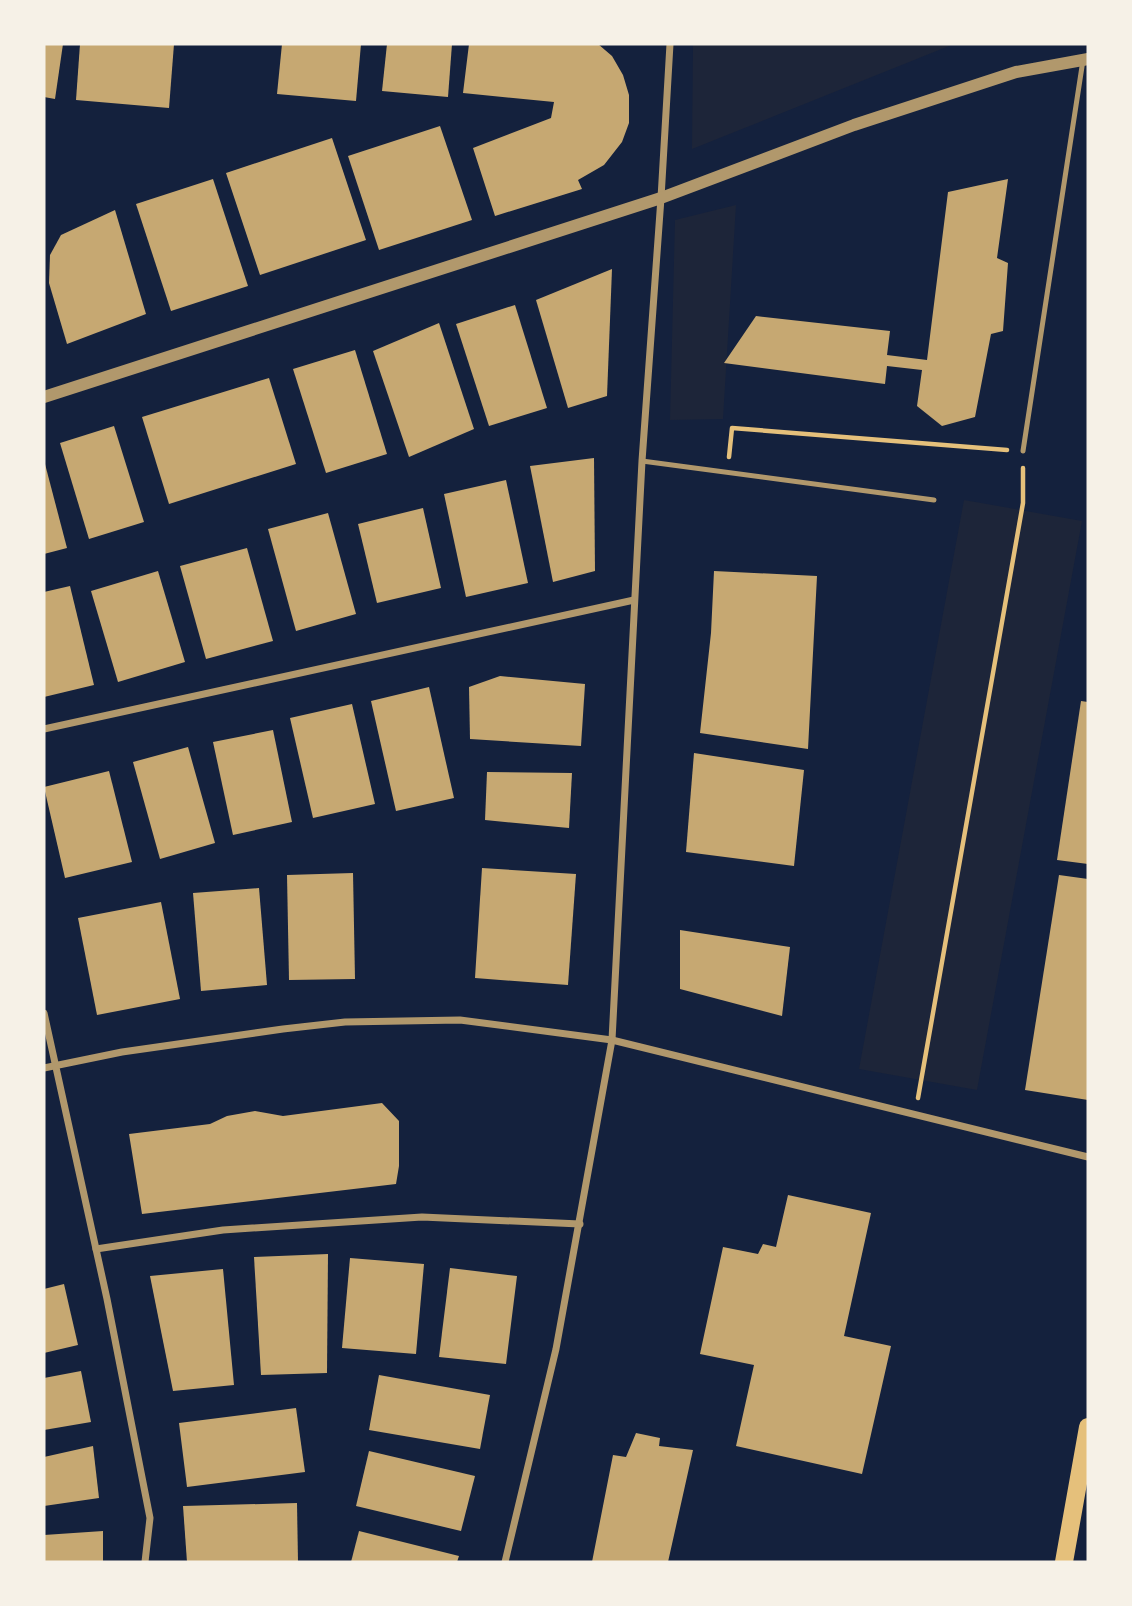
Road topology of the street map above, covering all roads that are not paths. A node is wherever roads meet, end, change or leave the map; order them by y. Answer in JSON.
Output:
{"nodes":[{"id":1,"x":670,"y":44,"type":"edge"},
{"id":2,"x":1086,"y":60,"type":"edge"},
{"id":3,"x":661,"y":198,"type":"junction"},
{"id":4,"x":44,"y":397,"type":"edge"},
{"id":5,"x":1023,"y":451,"type":"road end"},
{"id":6,"x":642,"y":461,"type":"junction"},
{"id":7,"x":934,"y":500,"type":"dead end"},
{"id":8,"x":634,"y":600,"type":"junction"},
{"id":9,"x":44,"y":729,"type":"edge"},
{"id":10,"x":44,"y":1013,"type":"edge"},
{"id":11,"x":612,"y":1040,"type":"junction"},
{"id":12,"x":55,"y":1065,"type":"junction"},
{"id":13,"x":44,"y":1068,"type":"edge"},
{"id":14,"x":1088,"y":1157,"type":"edge"},
{"id":15,"x":580,"y":1224,"type":"junction"},
{"id":16,"x":96,"y":1249,"type":"junction"},
{"id":17,"x":1088,"y":1427,"type":"edge"},
{"id":18,"x":145,"y":1562,"type":"edge"},
{"id":19,"x":505,"y":1562,"type":"edge"},
{"id":20,"x":1064,"y":1562,"type":"edge"}],
"edges":[{"from":1,"to":3,"type":"street"},
{"from":2,"to":3,"type":"street"},
{"from":2,"to":5,"type":"lane"},
{"from":3,"to":4,"type":"street"},
{"from":3,"to":6,"type":"street"},
{"from":6,"to":7,"type":"lane"},
{"from":6,"to":8,"type":"street"},
{"from":8,"to":9,"type":"street"},
{"from":8,"to":11,"type":"street"},
{"from":10,"to":12,"type":"street"},
{"from":11,"to":12,"type":"street"},
{"from":11,"to":14,"type":"street"},
{"from":11,"to":15,"type":"street"},
{"from":12,"to":13,"type":"street"},
{"from":12,"to":16,"type":"street"},
{"from":15,"to":16,"type":"street"},
{"from":15,"to":19,"type":"street"},
{"from":16,"to":18,"type":"street"},
{"from":17,"to":20,"type":"main road"}]}
